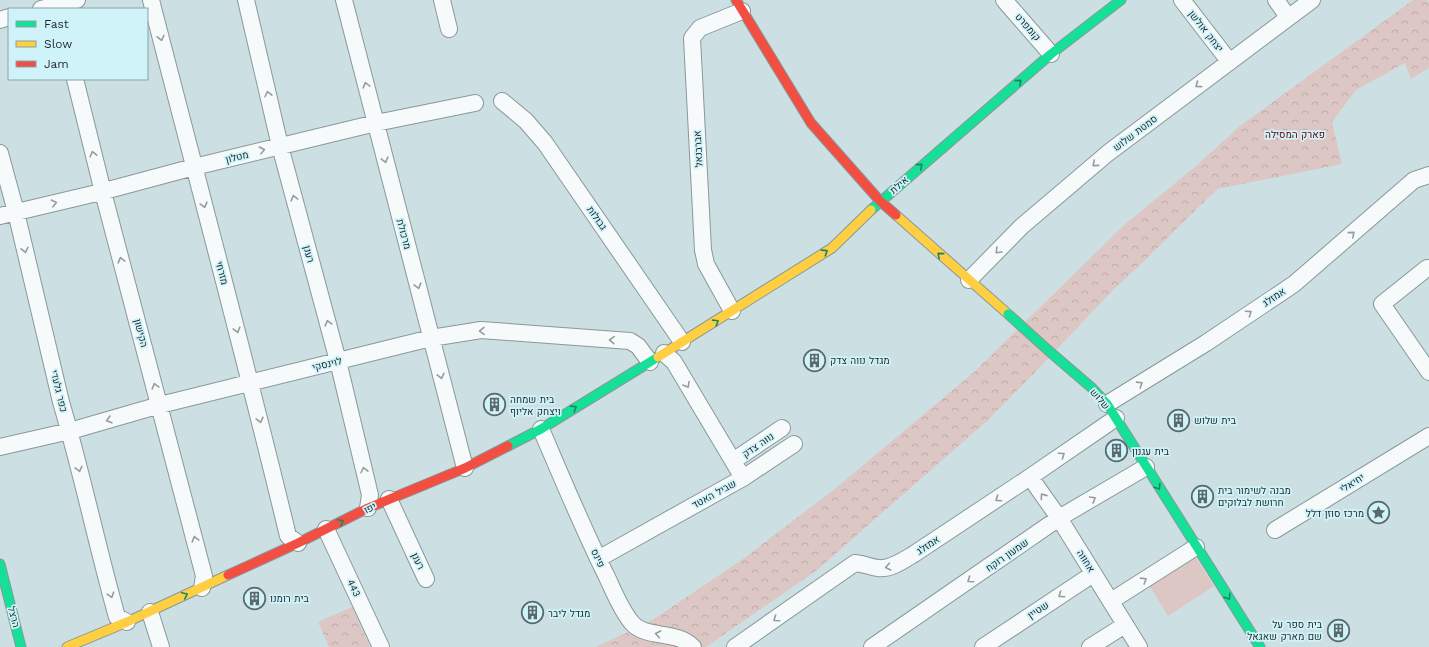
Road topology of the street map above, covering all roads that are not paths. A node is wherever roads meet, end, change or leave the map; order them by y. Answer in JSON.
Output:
{"nodes":[{"id":1,"x":77,"y":0,"type":"edge"},
{"id":2,"x":151,"y":0,"type":"edge"},
{"id":3,"x":246,"y":0,"type":"edge"},
{"id":4,"x":344,"y":0,"type":"edge"},
{"id":5,"x":442,"y":0,"type":"edge"},
{"id":6,"x":1004,"y":0,"type":"edge"},
{"id":7,"x":1121,"y":0,"type":"edge"},
{"id":8,"x":1182,"y":0,"type":"edge"},
{"id":9,"x":1276,"y":0,"type":"edge"},
{"id":10,"x":1312,"y":0,"type":"edge"},
{"id":11,"x":52,"y":6,"type":"edge"},
{"id":12,"x":739,"y":6,"type":"edge"},
{"id":13,"x":1288,"y":17,"type":"junction"},
{"id":14,"x":449,"y":28,"type":"dead end"},
{"id":15,"x":1051,"y":54,"type":"junction"},
{"id":16,"x":1230,"y":61,"type":"junction"},
{"id":17,"x":74,"y":80,"type":"edge"},
{"id":18,"x":502,"y":101,"type":"dead end"},
{"id":19,"x":475,"y":103,"type":"dead end"},
{"id":20,"x":376,"y":122,"type":"junction"},
{"id":21,"x":280,"y":146,"type":"junction"},
{"id":22,"x":0,"y":153,"type":"edge"},
{"id":23,"x":194,"y":167,"type":"junction"},
{"id":24,"x":1429,"y":174,"type":"edge"},
{"id":25,"x":102,"y":192,"type":"junction"},
{"id":26,"x":880,"y":201,"type":"junction"},
{"id":27,"x":16,"y":212,"type":"junction"},
{"id":28,"x":0,"y":216,"type":"edge"},
{"id":29,"x":1429,"y":268,"type":"edge"},
{"id":30,"x":969,"y":280,"type":"junction"},
{"id":31,"x":732,"y":311,"type":"junction"},
{"id":32,"x":431,"y":338,"type":"junction"},
{"id":33,"x":682,"y":342,"type":"junction"},
{"id":34,"x":664,"y":353,"type":"junction"},
{"id":35,"x":338,"y":361,"type":"junction"},
{"id":36,"x":650,"y":362,"type":"junction"},
{"id":37,"x":1429,"y":372,"type":"edge"},
{"id":38,"x":251,"y":382,"type":"junction"},
{"id":39,"x":1107,"y":404,"type":"junction"},
{"id":40,"x":160,"y":405,"type":"junction"},
{"id":41,"x":1116,"y":418,"type":"junction"},
{"id":42,"x":782,"y":428,"type":"dead end"},
{"id":43,"x":541,"y":429,"type":"junction"},
{"id":44,"x":70,"y":431,"type":"junction"},
{"id":45,"x":1428,"y":436,"type":"edge"},
{"id":46,"x":794,"y":444,"type":"dead end"},
{"id":47,"x":0,"y":447,"type":"edge"},
{"id":48,"x":733,"y":461,"type":"junction"},
{"id":49,"x":1146,"y":467,"type":"junction"},
{"id":50,"x":465,"y":468,"type":"junction"},
{"id":51,"x":1030,"y":477,"type":"junction"},
{"id":52,"x":743,"y":478,"type":"junction"},
{"id":53,"x":389,"y":499,"type":"junction"},
{"id":54,"x":368,"y":508,"type":"junction"},
{"id":55,"x":1059,"y":518,"type":"junction"},
{"id":56,"x":326,"y":529,"type":"junction"},
{"id":57,"x":1275,"y":530,"type":"dead end"},
{"id":58,"x":298,"y":543,"type":"junction"},
{"id":59,"x":1196,"y":547,"type":"junction"},
{"id":60,"x":598,"y":559,"type":"junction"},
{"id":61,"x":0,"y":564,"type":"edge"},
{"id":62,"x":1094,"y":574,"type":"junction"},
{"id":63,"x":426,"y":579,"type":"dead end"},
{"id":64,"x":202,"y":588,"type":"junction"},
{"id":65,"x":1110,"y":601,"type":"junction"},
{"id":66,"x":150,"y":612,"type":"junction"},
{"id":67,"x":127,"y":622,"type":"junction"},
{"id":68,"x":1125,"y":625,"type":"junction"},
{"id":69,"x":22,"y":647,"type":"edge"},
{"id":70,"x":67,"y":647,"type":"edge"},
{"id":71,"x":161,"y":647,"type":"edge"},
{"id":72,"x":381,"y":647,"type":"edge"},
{"id":73,"x":693,"y":647,"type":"edge"},
{"id":74,"x":735,"y":647,"type":"edge"},
{"id":75,"x":872,"y":647,"type":"edge"},
{"id":76,"x":983,"y":647,"type":"edge"},
{"id":77,"x":1090,"y":647,"type":"edge"},
{"id":78,"x":1139,"y":647,"type":"edge"},
{"id":79,"x":1260,"y":647,"type":"edge"}],
"edges":[{"from":1,"to":11,"type":"street"},
{"from":2,"to":23,"type":"street","name":"מזרחי","one_way":true},
{"from":21,"to":3,"type":"street","name":"רענן","one_way":true},
{"from":20,"to":4,"type":"street","name":"מרכולת","one_way":true},
{"from":5,"to":14,"type":"street"},
{"from":6,"to":15,"type":"street","name":"קומפרט"},
{"from":7,"to":15,"type":"street","name":"אילת"},
{"from":8,"to":16,"type":"street","name":"יצחק אולשן"},
{"from":9,"to":13,"type":"street"},
{"from":10,"to":13,"type":"street","name":"סמטת שלוש"},
{"from":12,"to":26,"type":"street","name":"אברבנאל"},
{"from":12,"to":31,"type":"street","name":"אברבנאל"},
{"from":13,"to":16,"type":"street","name":"סמטת שלוש"},
{"from":26,"to":15,"type":"street","name":"אילת","one_way":true},
{"from":16,"to":30,"type":"street","name":"סמטת שלוש","one_way":true},
{"from":25,"to":17,"type":"street","name":"הקישון","one_way":true},
{"from":18,"to":33,"type":"street","name":"גבולות"},
{"from":19,"to":20,"type":"street","name":"מטלון"},
{"from":20,"to":21,"type":"street","name":"מטלון"},
{"from":20,"to":32,"type":"street","name":"מרכולת","one_way":true},
{"from":23,"to":21,"type":"street","name":"מטלון","one_way":true},
{"from":35,"to":21,"type":"street","name":"רענן","one_way":true},
{"from":22,"to":27,"type":"street","name":"כפר גלעדי"},
{"from":23,"to":25,"type":"street","name":"מטלון"},
{"from":23,"to":38,"type":"street","name":"מזרחי","one_way":true},
{"from":39,"to":24,"type":"street","name":"אמזלג","one_way":true},
{"from":27,"to":25,"type":"street","name":"מטלון","one_way":true},
{"from":40,"to":25,"type":"street","name":"הקישון","one_way":true},
{"from":30,"to":26,"type":"street","name":"שלוש","one_way":true},
{"from":31,"to":26,"type":"street","name":"אילת","one_way":true},
{"from":27,"to":28,"type":"street","name":"מטלון"},
{"from":27,"to":44,"type":"street","name":"כפר גלעדי","one_way":true},
{"from":29,"to":37,"type":"street"},
{"from":30,"to":39,"type":"street","name":"שלוש","bridge":true},
{"from":33,"to":31,"type":"street","name":"אילת","one_way":true},
{"from":32,"to":35,"type":"street","name":"לוינסקי"},
{"from":36,"to":32,"type":"street","name":"לוינסקי","one_way":true},
{"from":32,"to":50,"type":"street","name":"מרכולת","one_way":true},
{"from":33,"to":34,"type":"street","name":"אילת"},
{"from":34,"to":36,"type":"street","name":"יפו"},
{"from":34,"to":48,"type":"street","name":"שביל האטד","one_way":true},
{"from":35,"to":38,"type":"street","name":"לוינסקי"},
{"from":54,"to":35,"type":"street","name":"רענן","one_way":true},
{"from":43,"to":36,"type":"street","name":"יפו","one_way":true},
{"from":38,"to":40,"type":"street","name":"לוינסקי"},
{"from":38,"to":58,"type":"street","name":"מזרחי","one_way":true},
{"from":39,"to":41,"type":"street","name":"שלוש"},
{"from":40,"to":44,"type":"street","name":"לוינסקי","one_way":true},
{"from":64,"to":40,"type":"street","name":"הקישון","one_way":true},
{"from":41,"to":49,"type":"street","name":"שלוש"},
{"from":51,"to":41,"type":"street","name":"אמזלג","one_way":true},
{"from":42,"to":48,"type":"street","name":"נווה צדק"},
{"from":43,"to":50,"type":"street","name":"יפו"},
{"from":43,"to":60,"type":"street","name":"פינס"},
{"from":44,"to":47,"type":"street","name":"לוינסקי"},
{"from":44,"to":67,"type":"street","name":"כפר גלעדי","one_way":true},
{"from":45,"to":57,"type":"street","name":"יחיאלי"},
{"from":46,"to":52,"type":"street"},
{"from":48,"to":52,"type":"street","name":"שביל האטד"},
{"from":55,"to":49,"type":"street","name":"שמעון רוקח","one_way":true},
{"from":49,"to":59,"type":"street","name":"שלוש","one_way":true},
{"from":50,"to":53,"type":"street","name":"יפו"},
{"from":55,"to":51,"type":"street","name":"אחווה","one_way":true},
{"from":51,"to":74,"type":"street","name":"אמזלג","one_way":true},
{"from":52,"to":60,"type":"street","name":"שביל האטד"},
{"from":53,"to":54,"type":"street","name":"יפו"},
{"from":53,"to":63,"type":"street","name":"רענן"},
{"from":56,"to":54,"type":"street","name":"יפו","one_way":true},
{"from":55,"to":62,"type":"street","name":"אחווה"},
{"from":55,"to":75,"type":"street","name":"שמעון רוקח","one_way":true},
{"from":56,"to":58,"type":"street","name":"יפו"},
{"from":56,"to":72,"type":"street","name":"443"},
{"from":58,"to":64,"type":"street","name":"יפו"},
{"from":65,"to":59,"type":"street","one_way":true},
{"from":59,"to":79,"type":"street","name":"שלוש","one_way":true},
{"from":73,"to":60,"type":"street","name":"פינס","one_way":true},
{"from":61,"to":69,"type":"street","name":"הרצל"},
{"from":62,"to":65,"type":"street","name":"אחווה"},
{"from":62,"to":76,"type":"street","name":"שטיין","one_way":true},
{"from":66,"to":64,"type":"street","name":"יפו","one_way":true},
{"from":65,"to":68,"type":"street","name":"אחווה"},
{"from":66,"to":67,"type":"street","name":"יפו"},
{"from":66,"to":71,"type":"street"},
{"from":67,"to":70,"type":"street","name":"יפו"},
{"from":68,"to":77,"type":"street"},
{"from":68,"to":78,"type":"street","name":"אחווה"}]}
